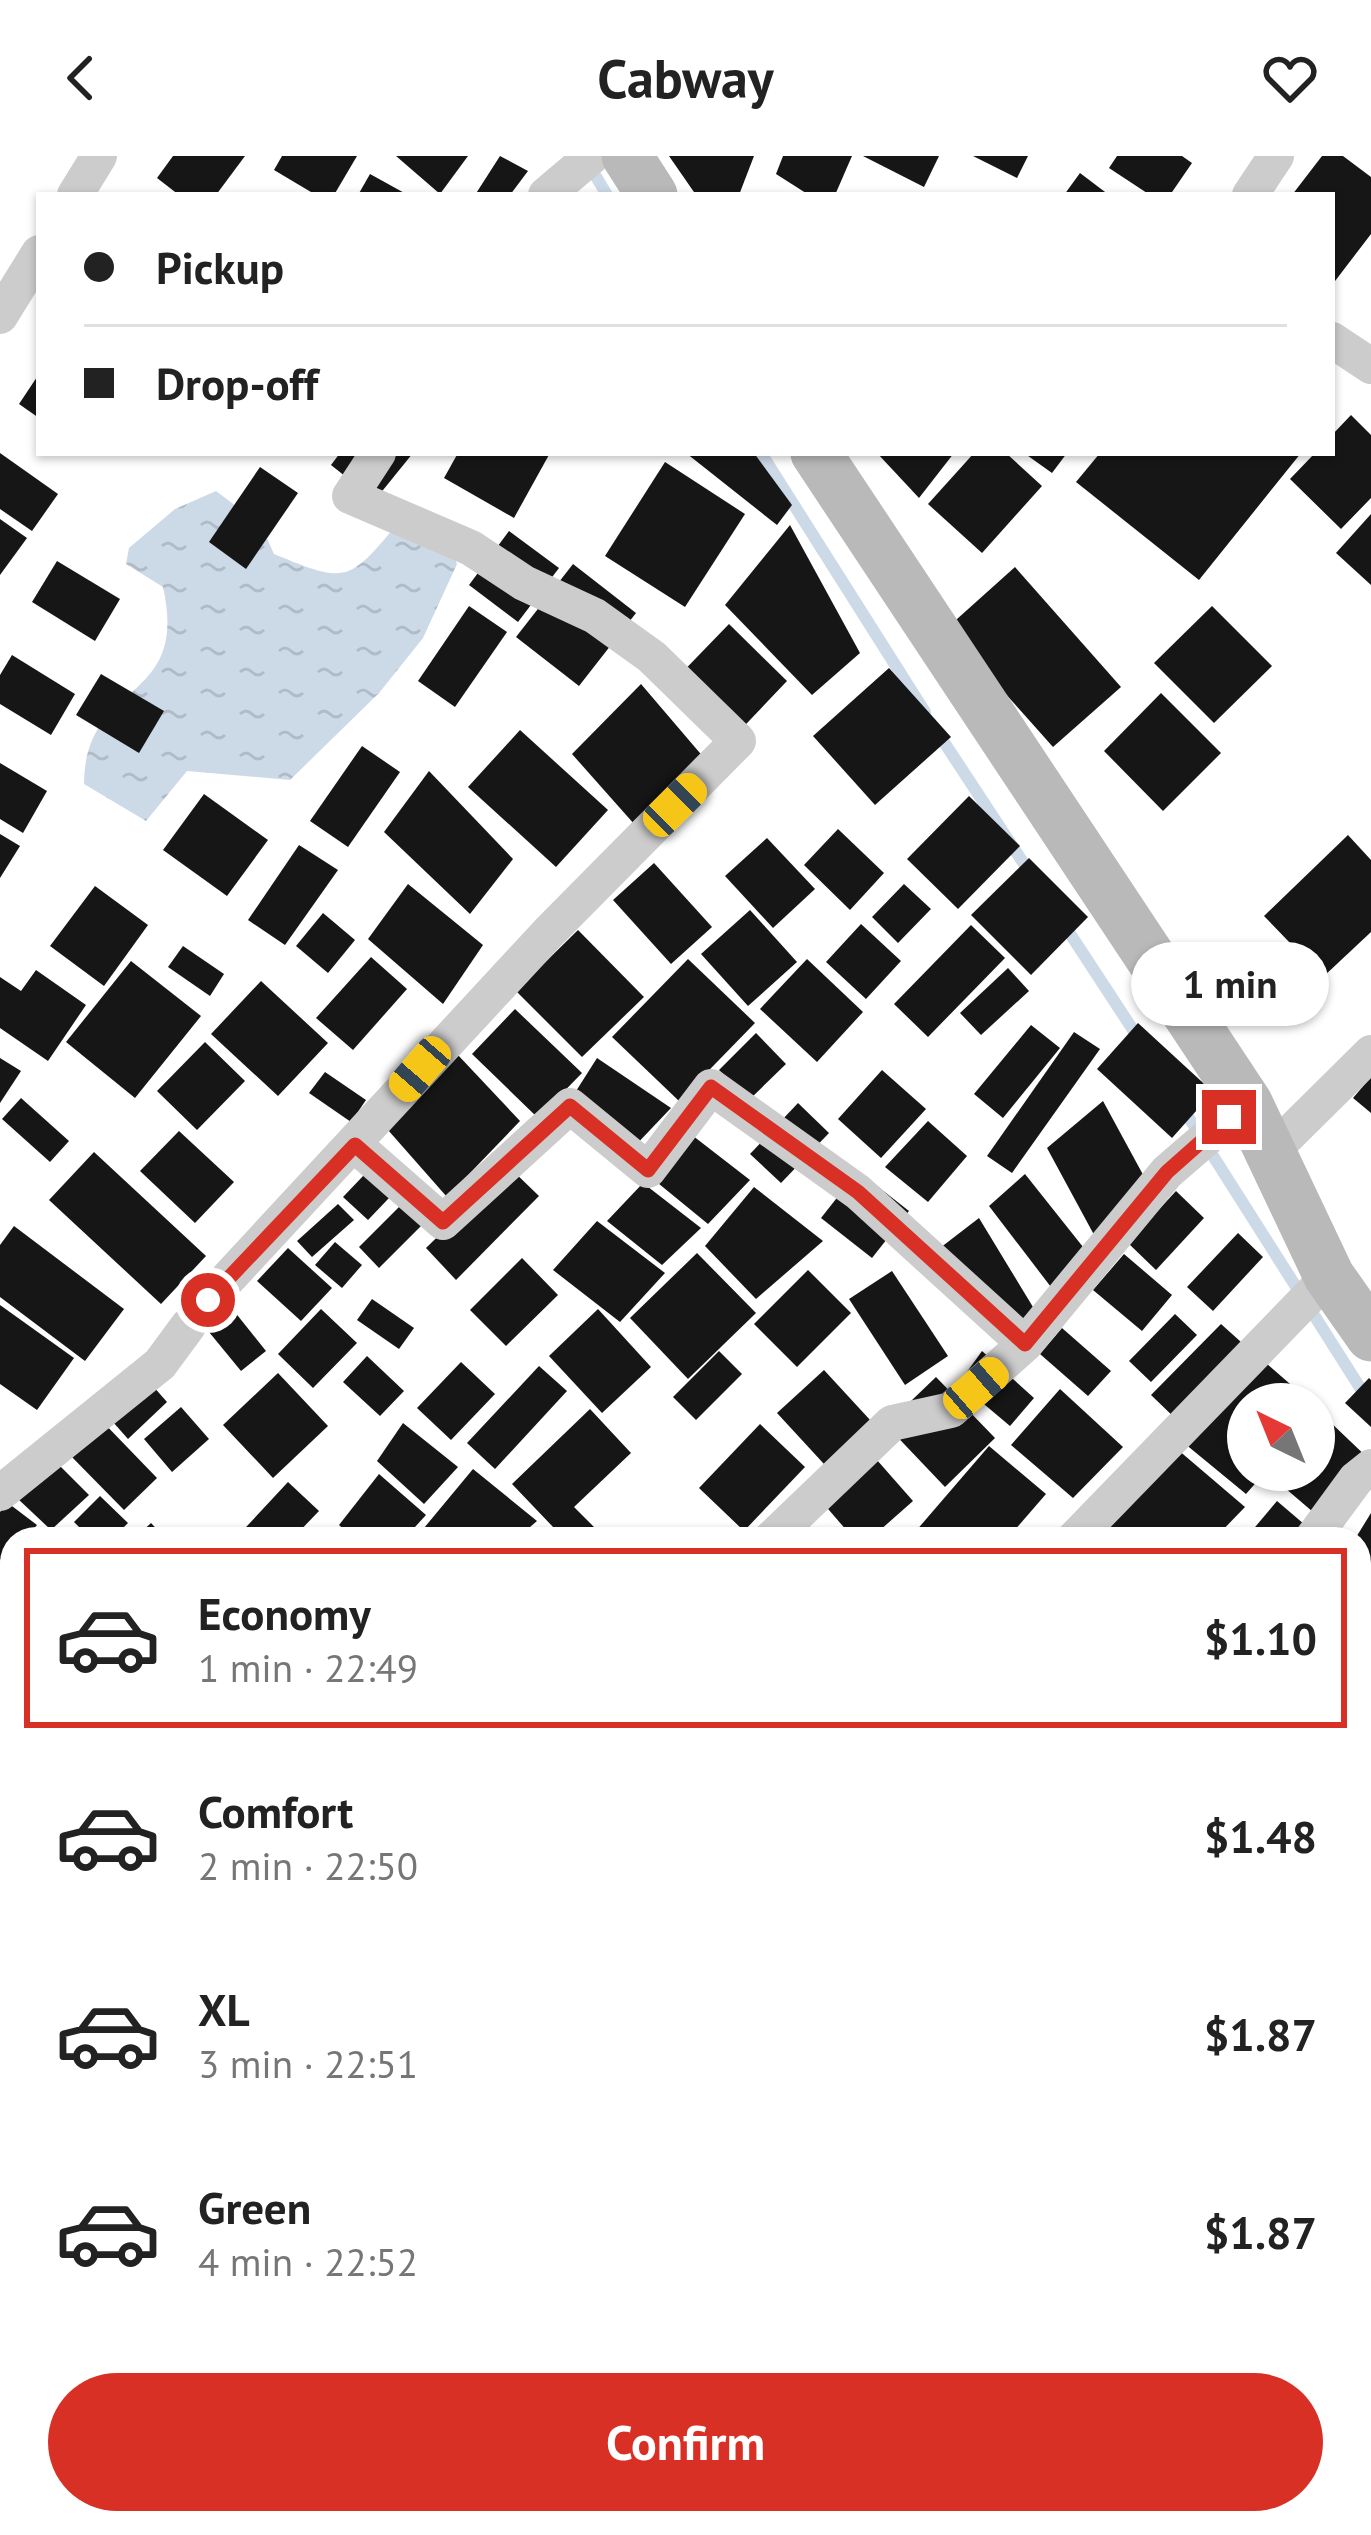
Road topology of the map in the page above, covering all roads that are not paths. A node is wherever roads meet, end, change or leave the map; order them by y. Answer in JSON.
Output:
{"nodes":[{"id":1,"x":99,"y":156,"type":"edge"},
{"id":2,"x":592,"y":156,"type":"edge"},
{"id":3,"x":627,"y":156,"type":"edge"},
{"id":4,"x":1276,"y":156,"type":"edge"},
{"id":5,"x":77,"y":192,"type":"edge"},
{"id":6,"x":550,"y":192,"type":"edge"},
{"id":7,"x":650,"y":192,"type":"edge"},
{"id":8,"x":1252,"y":192,"type":"edge"},
{"id":9,"x":36,"y":258,"type":"edge"},
{"id":10,"x":0,"y":316,"type":"edge"},
{"id":11,"x":1335,"y":342,"type":"edge"},
{"id":12,"x":1371,"y":366,"type":"edge"},
{"id":13,"x":376,"y":456,"type":"edge"},
{"id":14,"x":818,"y":456,"type":"edge"},
{"id":15,"x":1371,"y":1053,"type":"edge"},
{"id":16,"x":1238,"y":1110,"type":"junction"},
{"id":17,"x":355,"y":1145,"type":"junction"},
{"id":18,"x":1272,"y":1151,"type":"junction"},
{"id":19,"x":1329,"y":1276,"type":"junction"},
{"id":20,"x":1371,"y":1336,"type":"edge"},
{"id":21,"x":1025,"y":1344,"type":"junction"},
{"id":22,"x":1363,"y":1473,"type":"edge"},
{"id":23,"x":0,"y":1493,"type":"edge"},
{"id":24,"x":783,"y":1527,"type":"edge"},
{"id":25,"x":1085,"y":1527,"type":"edge"},
{"id":26,"x":1321,"y":1527,"type":"edge"}],
"edges":[{"from":1,"to":5,"type":"street"},
{"from":2,"to":6,"type":"street"},
{"from":3,"to":7,"type":"main road"},
{"from":4,"to":8,"type":"street"},
{"from":9,"to":10,"type":"street"},
{"from":11,"to":12,"type":"street"},
{"from":13,"to":17,"type":"street"},
{"from":14,"to":16,"type":"main road"},
{"from":15,"to":18,"type":"street"},
{"from":16,"to":18,"type":"main road"},
{"from":16,"to":21,"type":"street"},
{"from":17,"to":21,"type":"street"},
{"from":17,"to":23,"type":"street"},
{"from":18,"to":19,"type":"main road"},
{"from":19,"to":20,"type":"main road"},
{"from":19,"to":25,"type":"street"},
{"from":21,"to":24,"type":"street"},
{"from":22,"to":26,"type":"street"}]}
